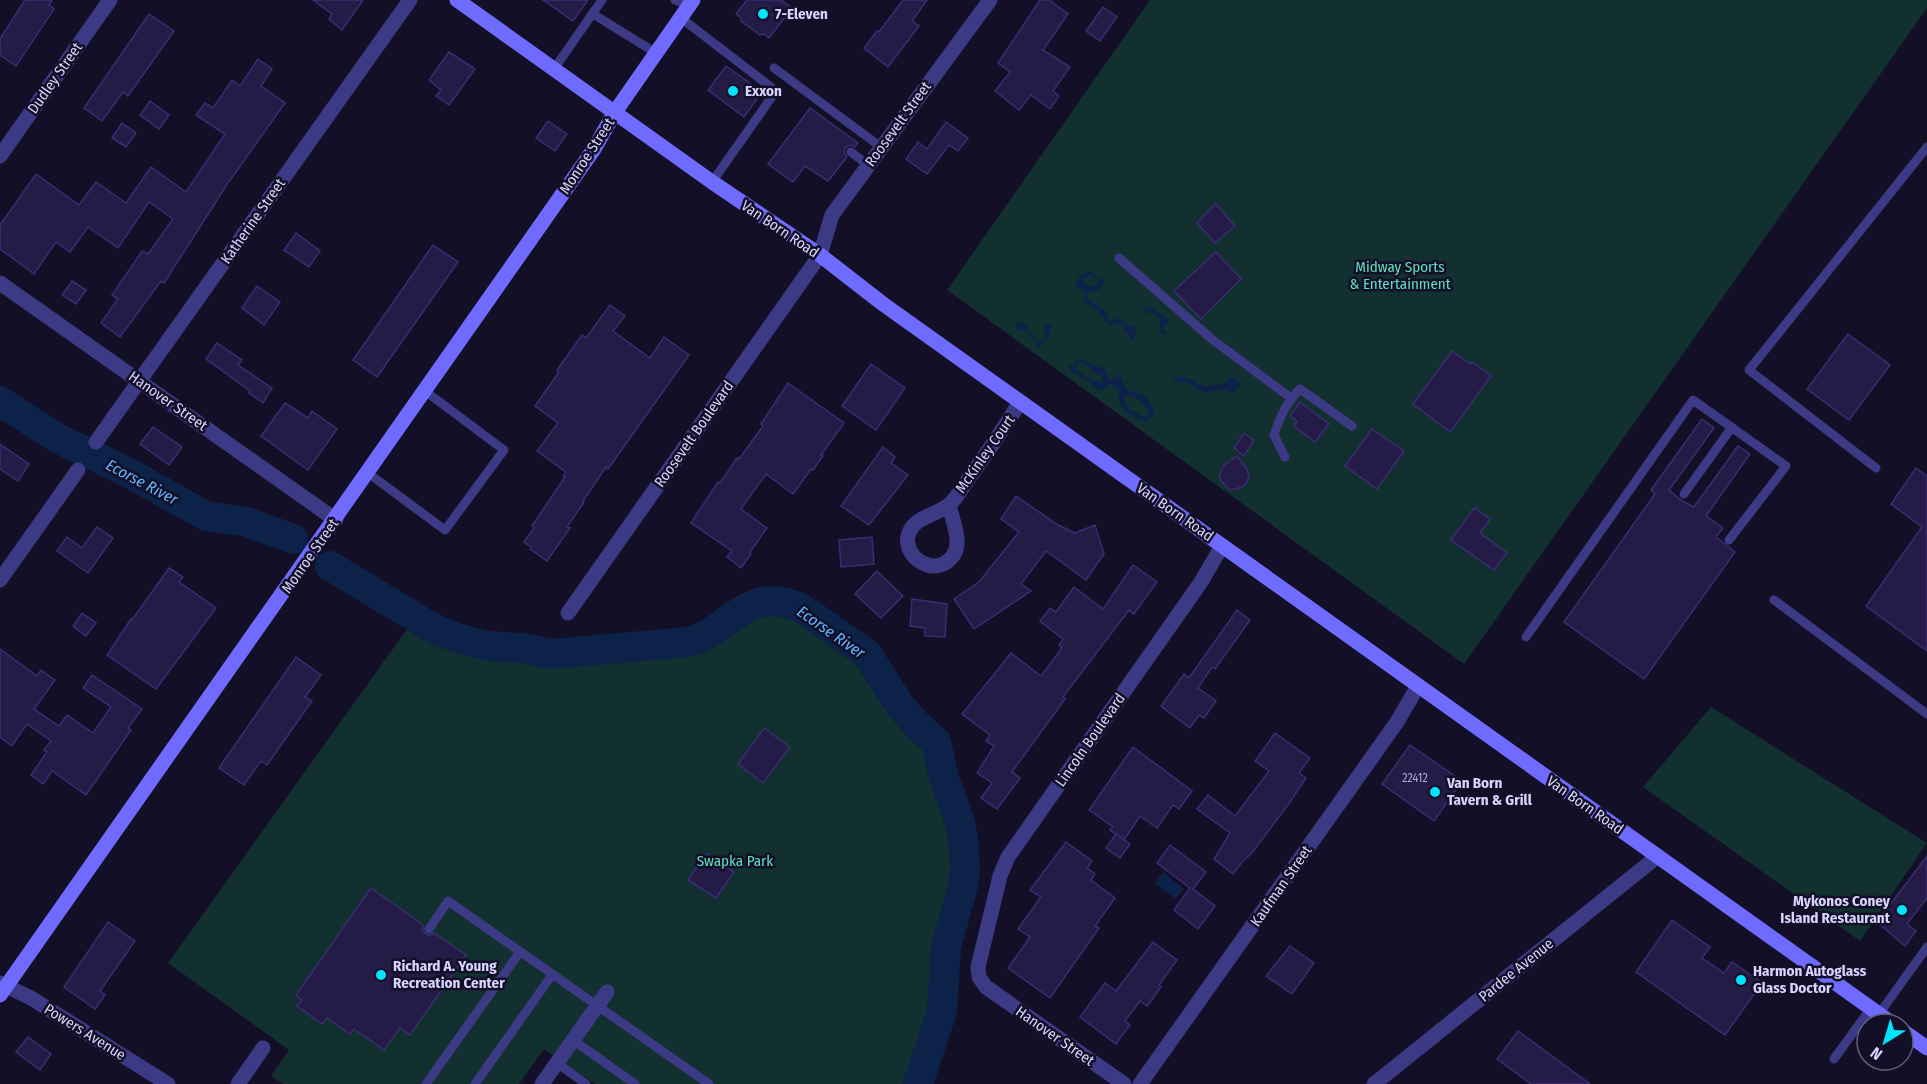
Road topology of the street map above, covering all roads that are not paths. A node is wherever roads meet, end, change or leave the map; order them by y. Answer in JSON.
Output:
{"nodes":[{"id":1,"x":110,"y":0,"type":"edge"},
{"id":2,"x":410,"y":0,"type":"edge"},
{"id":3,"x":457,"y":0,"type":"edge"},
{"id":4,"x":602,"y":0,"type":"edge"},
{"id":5,"x":990,"y":0,"type":"edge"},
{"id":6,"x":684,"y":6,"type":"edge"},
{"id":7,"x":592,"y":14,"type":"junction"},
{"id":8,"x":656,"y":53,"type":"junction"},
{"id":9,"x":774,"y":68,"type":"dead end"},
{"id":10,"x":554,"y":69,"type":"junction"},
{"id":11,"x":615,"y":112,"type":"junction"},
{"id":12,"x":882,"y":147,"type":"junction"},
{"id":13,"x":1927,"y":147,"type":"edge"},
{"id":14,"x":851,"y":152,"type":"dead end"},
{"id":15,"x":0,"y":156,"type":"edge"},
{"id":16,"x":868,"y":165,"type":"junction"},
{"id":17,"x":712,"y":182,"type":"junction"},
{"id":18,"x":820,"y":255,"type":"junction"},
{"id":19,"x":1119,"y":258,"type":"dead end"},
{"id":20,"x":0,"y":283,"type":"edge"},
{"id":21,"x":140,"y":381,"type":"junction"},
{"id":22,"x":425,"y":392,"type":"junction"},
{"id":23,"x":1291,"y":398,"type":"junction"},
{"id":24,"x":1020,"y":402,"type":"junction"},
{"id":25,"x":1352,"y":426,"type":"dead end"},
{"id":26,"x":1731,"y":427,"type":"junction"},
{"id":27,"x":96,"y":442,"type":"dead end"},
{"id":28,"x":1285,"y":457,"type":"dead end"},
{"id":29,"x":1876,"y":468,"type":"dead end"},
{"id":30,"x":78,"y":470,"type":"dead end"},
{"id":31,"x":368,"y":473,"type":"junction"},
{"id":32,"x":1684,"y":494,"type":"dead end"},
{"id":33,"x":949,"y":505,"type":"dead end"},
{"id":34,"x":336,"y":520,"type":"junction"},
{"id":35,"x":1729,"y":540,"type":"dead end"},
{"id":36,"x":1222,"y":546,"type":"junction"},
{"id":37,"x":0,"y":580,"type":"edge"},
{"id":38,"x":1774,"y":600,"type":"dead end"},
{"id":39,"x":568,"y":613,"type":"dead end"},
{"id":40,"x":1526,"y":637,"type":"dead end"},
{"id":41,"x":1418,"y":686,"type":"junction"},
{"id":42,"x":1927,"y":714,"type":"edge"},
{"id":43,"x":1658,"y":856,"type":"junction"},
{"id":44,"x":429,"y":929,"type":"dead end"},
{"id":45,"x":1927,"y":947,"type":"edge"},
{"id":46,"x":520,"y":952,"type":"junction"},
{"id":47,"x":1918,"y":959,"type":"junction"},
{"id":48,"x":1927,"y":966,"type":"edge"},
{"id":49,"x":552,"y":975,"type":"junction"},
{"id":50,"x":986,"y":987,"type":"joint"},
{"id":51,"x":2,"y":988,"type":"edge"},
{"id":52,"x":608,"y":992,"type":"dead end"},
{"id":53,"x":597,"y":1006,"type":"junction"},
{"id":54,"x":1875,"y":1011,"type":"junction"},
{"id":55,"x":573,"y":1040,"type":"junction"},
{"id":56,"x":263,"y":1048,"type":"dead end"},
{"id":57,"x":1834,"y":1059,"type":"dead end"},
{"id":58,"x":557,"y":1063,"type":"junction"},
{"id":59,"x":168,"y":1084,"type":"edge"},
{"id":60,"x":238,"y":1084,"type":"edge"},
{"id":61,"x":426,"y":1084,"type":"edge"},
{"id":62,"x":475,"y":1084,"type":"edge"},
{"id":63,"x":542,"y":1084,"type":"edge"},
{"id":64,"x":586,"y":1084,"type":"edge"},
{"id":65,"x":635,"y":1084,"type":"edge"},
{"id":66,"x":709,"y":1084,"type":"edge"},
{"id":67,"x":1124,"y":1084,"type":"edge"},
{"id":68,"x":1140,"y":1084,"type":"edge"},
{"id":69,"x":1374,"y":1084,"type":"edge"}],
"edges":[{"from":1,"to":15,"type":"street","name":"Dudley Street"},
{"from":2,"to":21,"type":"street","name":"Katherine Street"},
{"from":3,"to":10,"type":"main road","name":"Van Born Road"},
{"from":4,"to":7,"type":"lane"},
{"from":5,"to":12,"type":"street","name":"Roosevelt Street"},
{"from":6,"to":8,"type":"main road","name":"Monroe Street"},
{"from":6,"to":17,"type":"lane"},
{"from":7,"to":8,"type":"lane"},
{"from":7,"to":10,"type":"lane"},
{"from":8,"to":11,"type":"main road","name":"Monroe Street"},
{"from":9,"to":12,"type":"lane"},
{"from":10,"to":11,"type":"main road","name":"Van Born Road"},
{"from":11,"to":17,"type":"main road","name":"Van Born Road"},
{"from":11,"to":22,"type":"main road","name":"Monroe Street"},
{"from":12,"to":16,"type":"street","name":"Roosevelt Street"},
{"from":13,"to":29,"type":"lane"},
{"from":14,"to":16,"type":"lane"},
{"from":16,"to":18,"type":"street","name":"Roosevelt Street"},
{"from":17,"to":18,"type":"main road","name":"Van Born Road"},
{"from":18,"to":24,"type":"main road","name":"Van Born Road"},
{"from":18,"to":39,"type":"street","name":"Roosevelt Boulevard"},
{"from":19,"to":23,"type":"lane"},
{"from":20,"to":21,"type":"street","name":"Hanover Street"},
{"from":21,"to":27,"type":"street","name":"Katherine Street"},
{"from":21,"to":34,"type":"street","name":"Hanover Street"},
{"from":22,"to":31,"type":"main road","name":"Monroe Street"},
{"from":22,"to":31,"type":"lane"},
{"from":23,"to":25,"type":"lane"},
{"from":23,"to":28,"type":"lane"},
{"from":24,"to":33,"type":"street","name":"McKinley Court"},
{"from":24,"to":36,"type":"main road","name":"Van Born Road"},
{"from":26,"to":32,"type":"lane"},
{"from":26,"to":35,"type":"lane"},
{"from":26,"to":40,"type":"lane"},
{"from":30,"to":37,"type":"street"},
{"from":31,"to":34,"type":"main road","name":"Monroe Street"},
{"from":34,"to":51,"type":"main road","name":"Monroe Street"},
{"from":36,"to":41,"type":"main road","name":"Van Born Road"},
{"from":36,"to":50,"type":"street","name":"Lincoln Boulevard"},
{"from":38,"to":42,"type":"lane"},
{"from":41,"to":43,"type":"main road","name":"Van Born Road"},
{"from":41,"to":68,"type":"street","name":"Kaufman Street"},
{"from":43,"to":54,"type":"main road","name":"Van Born Road"},
{"from":43,"to":69,"type":"street","name":"Pardee Avenue"},
{"from":44,"to":46,"type":"lane"},
{"from":45,"to":47,"type":"lane"},
{"from":46,"to":49,"type":"lane"},
{"from":46,"to":61,"type":"lane"},
{"from":47,"to":48,"type":"lane"},
{"from":47,"to":54,"type":"lane"},
{"from":49,"to":53,"type":"lane"},
{"from":49,"to":62,"type":"lane"},
{"from":50,"to":67,"type":"street","name":"Hanover Street"},
{"from":51,"to":59,"type":"street","name":"Powers Avenue"},
{"from":52,"to":53,"type":"street"},
{"from":53,"to":55,"type":"street"},
{"from":53,"to":66,"type":"lane"},
{"from":54,"to":57,"type":"lane"},
{"from":55,"to":58,"type":"street"},
{"from":55,"to":65,"type":"lane"},
{"from":56,"to":60,"type":"street"},
{"from":58,"to":63,"type":"street"},
{"from":58,"to":64,"type":"lane"}]}
